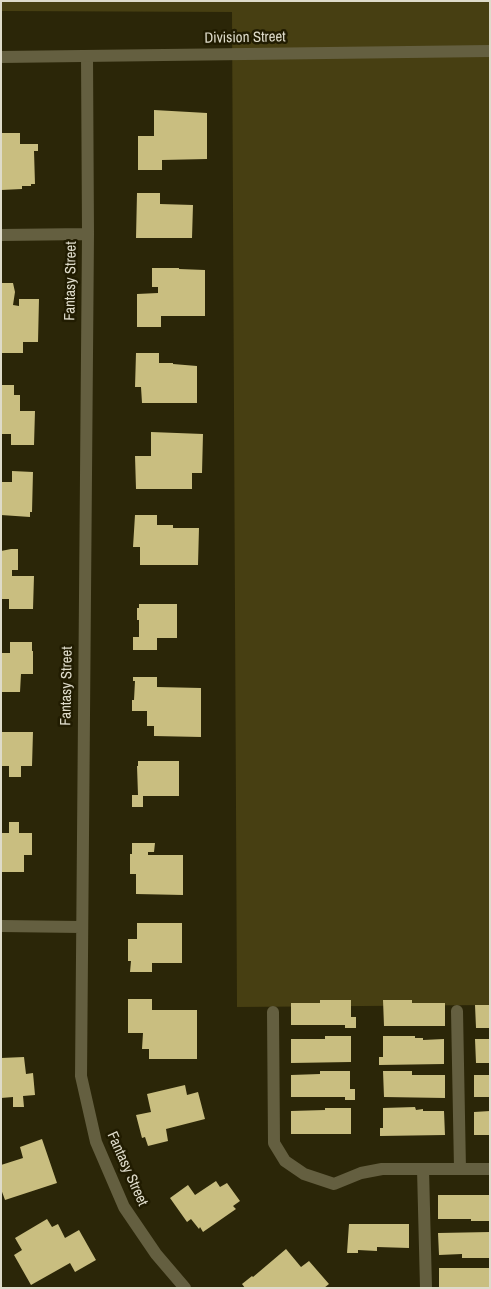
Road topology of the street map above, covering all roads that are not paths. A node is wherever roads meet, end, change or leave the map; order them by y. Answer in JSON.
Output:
{"nodes":[{"id":1,"x":490,"y":51,"type":"edge"},
{"id":2,"x":88,"y":56,"type":"junction"},
{"id":3,"x":1,"y":57,"type":"edge"},
{"id":4,"x":88,"y":234,"type":"junction"},
{"id":5,"x":1,"y":235,"type":"edge"},
{"id":6,"x":1,"y":926,"type":"edge"},
{"id":7,"x":81,"y":926,"type":"junction"},
{"id":8,"x":457,"y":1011,"type":"dead end"},
{"id":9,"x":273,"y":1012,"type":"dead end"},
{"id":10,"x":423,"y":1169,"type":"junction"},
{"id":11,"x":460,"y":1169,"type":"junction"},
{"id":12,"x":490,"y":1169,"type":"edge"},
{"id":13,"x":185,"y":1288,"type":"edge"},
{"id":14,"x":426,"y":1288,"type":"edge"}],
"edges":[{"from":1,"to":2,"type":"street","name":"Division Street"},
{"from":2,"to":3,"type":"street","name":"Division Street"},
{"from":2,"to":4,"type":"street","name":"Fantasy Street"},
{"from":4,"to":5,"type":"street"},
{"from":4,"to":7,"type":"street","name":"Fantasy Street"},
{"from":6,"to":7,"type":"street"},
{"from":7,"to":13,"type":"street","name":"Fantasy Street"},
{"from":8,"to":11,"type":"street"},
{"from":9,"to":10,"type":"street"},
{"from":10,"to":11,"type":"street"},
{"from":10,"to":14,"type":"street"},
{"from":11,"to":12,"type":"street"}]}
